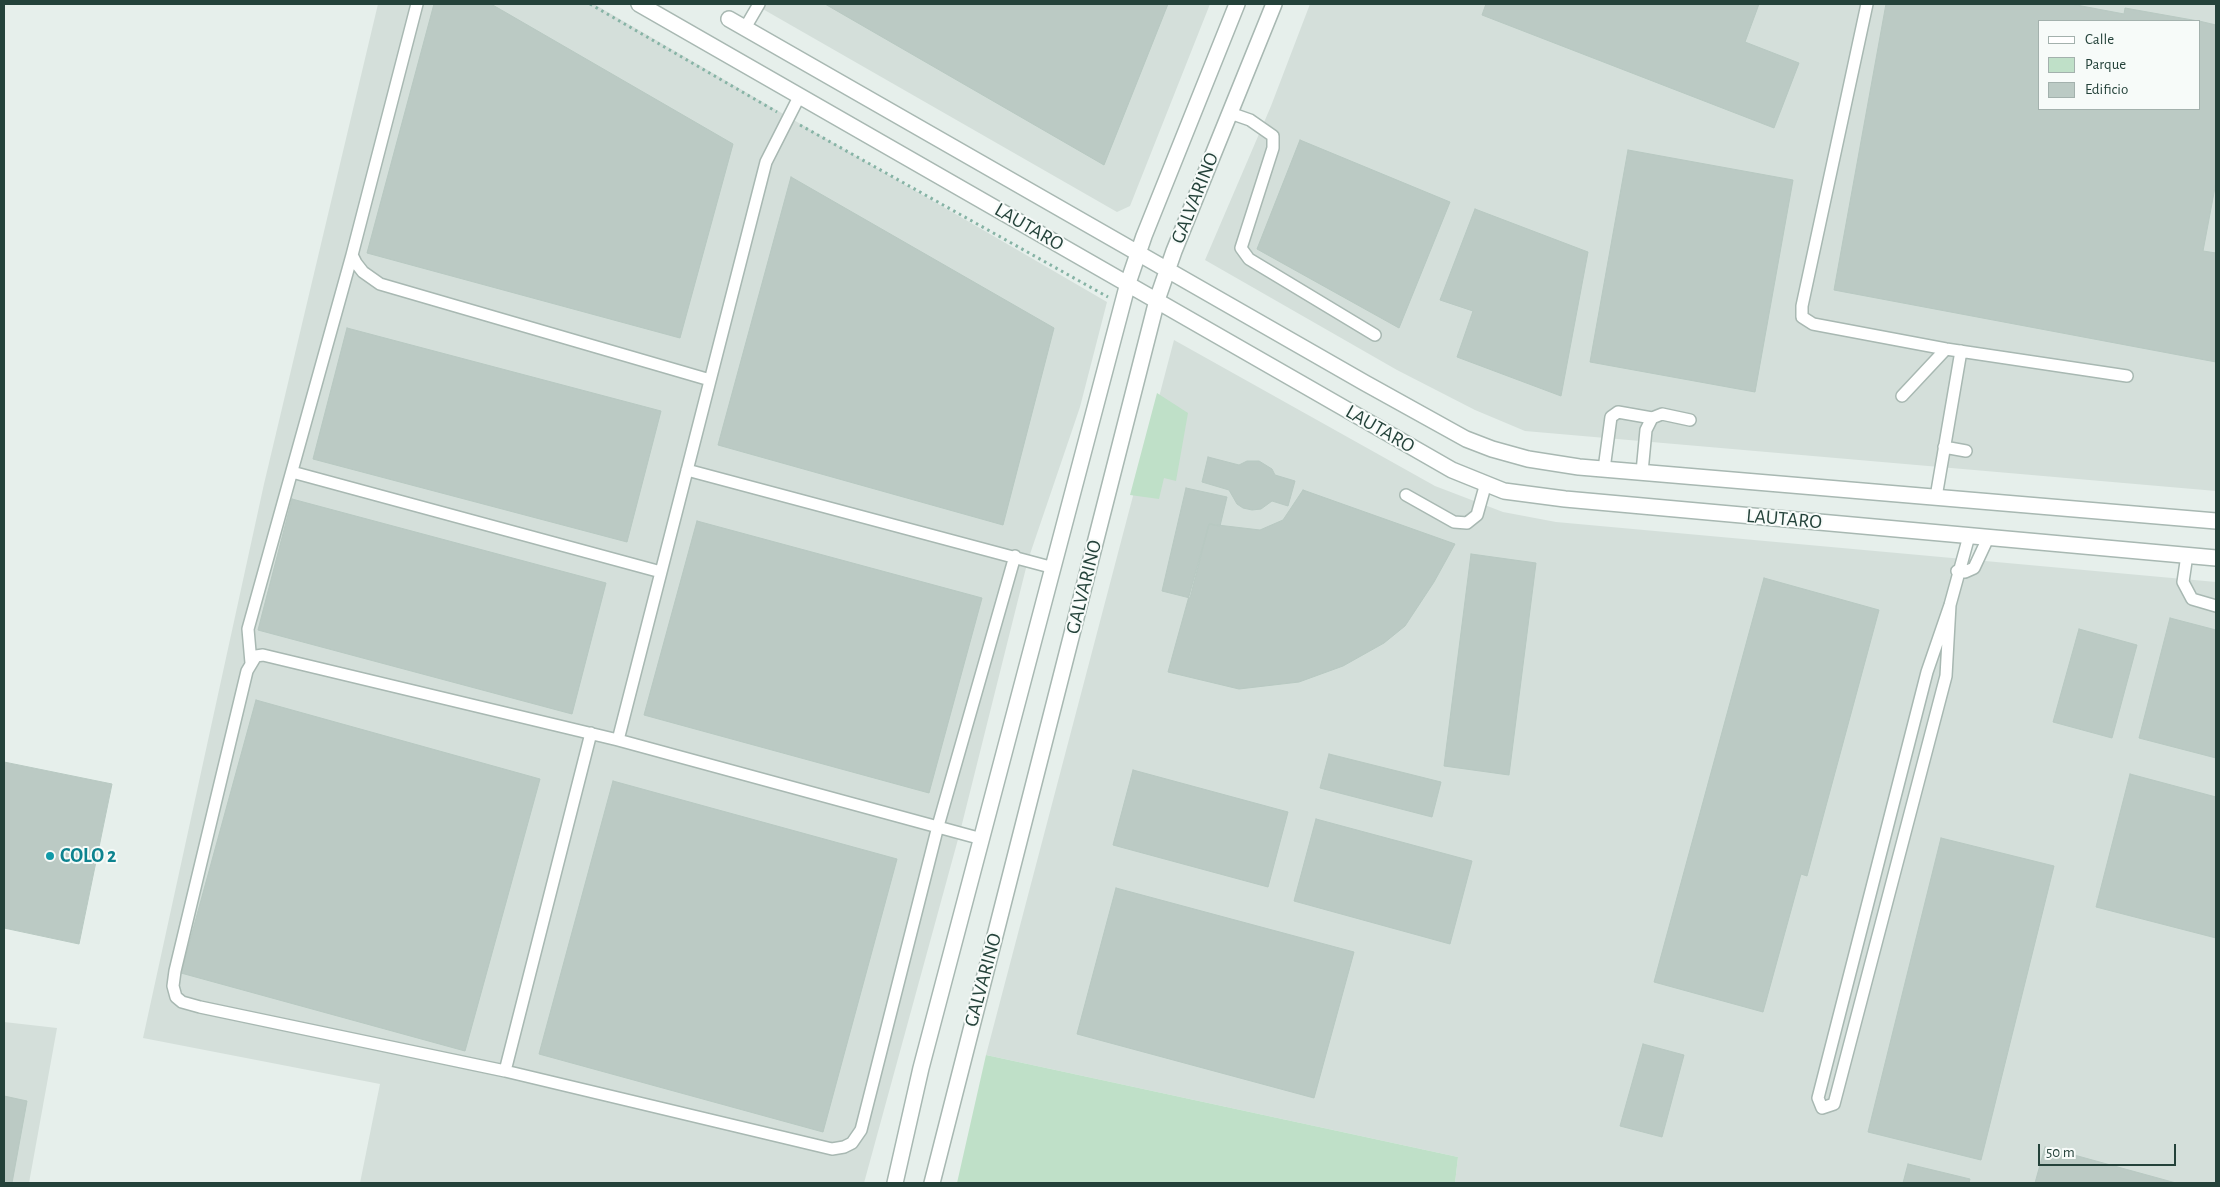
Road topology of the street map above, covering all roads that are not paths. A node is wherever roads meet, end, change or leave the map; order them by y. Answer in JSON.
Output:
{"nodes":[{"id":1,"x":417,"y":4,"type":"edge"},
{"id":2,"x":639,"y":4,"type":"edge"},
{"id":3,"x":759,"y":4,"type":"edge"},
{"id":4,"x":1237,"y":4,"type":"edge"},
{"id":5,"x":1274,"y":4,"type":"edge"},
{"id":6,"x":1867,"y":4,"type":"edge"},
{"id":7,"x":729,"y":19,"type":"dead end"},
{"id":8,"x":745,"y":28,"type":"junction"},
{"id":9,"x":800,"y":96,"type":"junction"},
{"id":10,"x":1230,"y":113,"type":"junction"},
{"id":11,"x":1138,"y":253,"type":"junction"},
{"id":12,"x":352,"y":255,"type":"junction"},
{"id":13,"x":1167,"y":268,"type":"junction"},
{"id":14,"x":1128,"y":283,"type":"junction"},
{"id":15,"x":1157,"y":300,"type":"junction"},
{"id":16,"x":1376,"y":335,"type":"dead end"},
{"id":17,"x":1946,"y":348,"type":"junction"},
{"id":18,"x":1961,"y":351,"type":"junction"},
{"id":19,"x":2127,"y":376,"type":"dead end"},
{"id":20,"x":710,"y":380,"type":"junction"},
{"id":21,"x":1902,"y":396,"type":"dead end"},
{"id":22,"x":1652,"y":418,"type":"junction"},
{"id":23,"x":1690,"y":420,"type":"dead end"},
{"id":24,"x":1944,"y":447,"type":"junction"},
{"id":25,"x":1966,"y":451,"type":"dead end"},
{"id":26,"x":1604,"y":469,"type":"junction"},
{"id":27,"x":687,"y":470,"type":"junction"},
{"id":28,"x":292,"y":472,"type":"junction"},
{"id":29,"x":1642,"y":472,"type":"junction"},
{"id":30,"x":1486,"y":483,"type":"junction"},
{"id":31,"x":1406,"y":495,"type":"dead end"},
{"id":32,"x":1936,"y":497,"type":"junction"},
{"id":33,"x":2216,"y":521,"type":"edge"},
{"id":34,"x":1969,"y":536,"type":"junction"},
{"id":35,"x":1988,"y":538,"type":"junction"},
{"id":36,"x":2187,"y":555,"type":"junction"},
{"id":37,"x":1015,"y":556,"type":"junction"},
{"id":38,"x":2216,"y":558,"type":"edge"},
{"id":39,"x":1054,"y":568,"type":"junction"},
{"id":40,"x":661,"y":572,"type":"junction"},
{"id":41,"x":1958,"y":572,"type":"junction"},
{"id":42,"x":1950,"y":605,"type":"junction"},
{"id":43,"x":2216,"y":606,"type":"edge"},
{"id":44,"x":251,"y":663,"type":"junction"},
{"id":45,"x":591,"y":733,"type":"junction"},
{"id":46,"x":618,"y":740,"type":"junction"},
{"id":47,"x":938,"y":826,"type":"junction"},
{"id":48,"x":982,"y":838,"type":"junction"},
{"id":49,"x":505,"y":1071,"type":"junction"},
{"id":50,"x":895,"y":1183,"type":"edge"},
{"id":51,"x":932,"y":1183,"type":"edge"}],
"edges":[{"from":1,"to":12,"type":"lane"},
{"from":2,"to":9,"type":"street","name":"LAUTARO"},
{"from":3,"to":8,"type":"lane"},
{"from":4,"to":11,"type":"street","name":"GALVARINO"},
{"from":5,"to":10,"type":"street","name":"GALVARINO"},
{"from":6,"to":17,"type":"lane"},
{"from":7,"to":8,"type":"street","name":"LAUTARO"},
{"from":8,"to":11,"type":"street","name":"LAUTARO"},
{"from":9,"to":14,"type":"street","name":"LAUTARO"},
{"from":9,"to":20,"type":"lane"},
{"from":10,"to":13,"type":"street","name":"GALVARINO"},
{"from":10,"to":16,"type":"lane"},
{"from":11,"to":13,"type":"street","name":"LAUTARO"},
{"from":11,"to":14,"type":"street","name":"GALVARINO"},
{"from":12,"to":20,"type":"lane"},
{"from":12,"to":28,"type":"lane"},
{"from":13,"to":15,"type":"street","name":"GALVARINO"},
{"from":13,"to":26,"type":"street","name":"LAUTARO"},
{"from":14,"to":15,"type":"street","name":"LAUTARO"},
{"from":14,"to":39,"type":"street","name":"GALVARINO"},
{"from":15,"to":30,"type":"street","name":"LAUTARO"},
{"from":15,"to":51,"type":"street","name":"GALVARINO"},
{"from":17,"to":18,"type":"lane"},
{"from":17,"to":21,"type":"lane"},
{"from":18,"to":19,"type":"lane"},
{"from":18,"to":24,"type":"lane"},
{"from":20,"to":27,"type":"lane"},
{"from":22,"to":23,"type":"lane"},
{"from":22,"to":26,"type":"lane"},
{"from":22,"to":29,"type":"lane"},
{"from":24,"to":25,"type":"lane"},
{"from":24,"to":32,"type":"lane"},
{"from":26,"to":29,"type":"street","name":"LAUTARO"},
{"from":27,"to":37,"type":"lane"},
{"from":27,"to":40,"type":"lane"},
{"from":28,"to":40,"type":"lane"},
{"from":28,"to":44,"type":"lane"},
{"from":29,"to":32,"type":"street","name":"LAUTARO"},
{"from":30,"to":31,"type":"lane"},
{"from":30,"to":34,"type":"street","name":"LAUTARO"},
{"from":32,"to":33,"type":"street","name":"LAUTARO"},
{"from":34,"to":35,"type":"street","name":"LAUTARO"},
{"from":34,"to":41,"type":"lane"},
{"from":35,"to":36,"type":"street","name":"LAUTARO"},
{"from":35,"to":41,"type":"lane"},
{"from":36,"to":38,"type":"street","name":"LAUTARO"},
{"from":36,"to":43,"type":"lane"},
{"from":37,"to":39,"type":"lane"},
{"from":37,"to":47,"type":"lane"},
{"from":39,"to":48,"type":"street","name":"GALVARINO"},
{"from":40,"to":46,"type":"lane"},
{"from":41,"to":42,"type":"lane"},
{"from":42,"to":42,"type":"lane"},
{"from":44,"to":45,"type":"lane"},
{"from":44,"to":49,"type":"lane"},
{"from":45,"to":46,"type":"lane"},
{"from":45,"to":49,"type":"lane"},
{"from":46,"to":47,"type":"lane"},
{"from":47,"to":48,"type":"lane"},
{"from":47,"to":49,"type":"lane"},
{"from":48,"to":50,"type":"street","name":"GALVARINO"}]}
